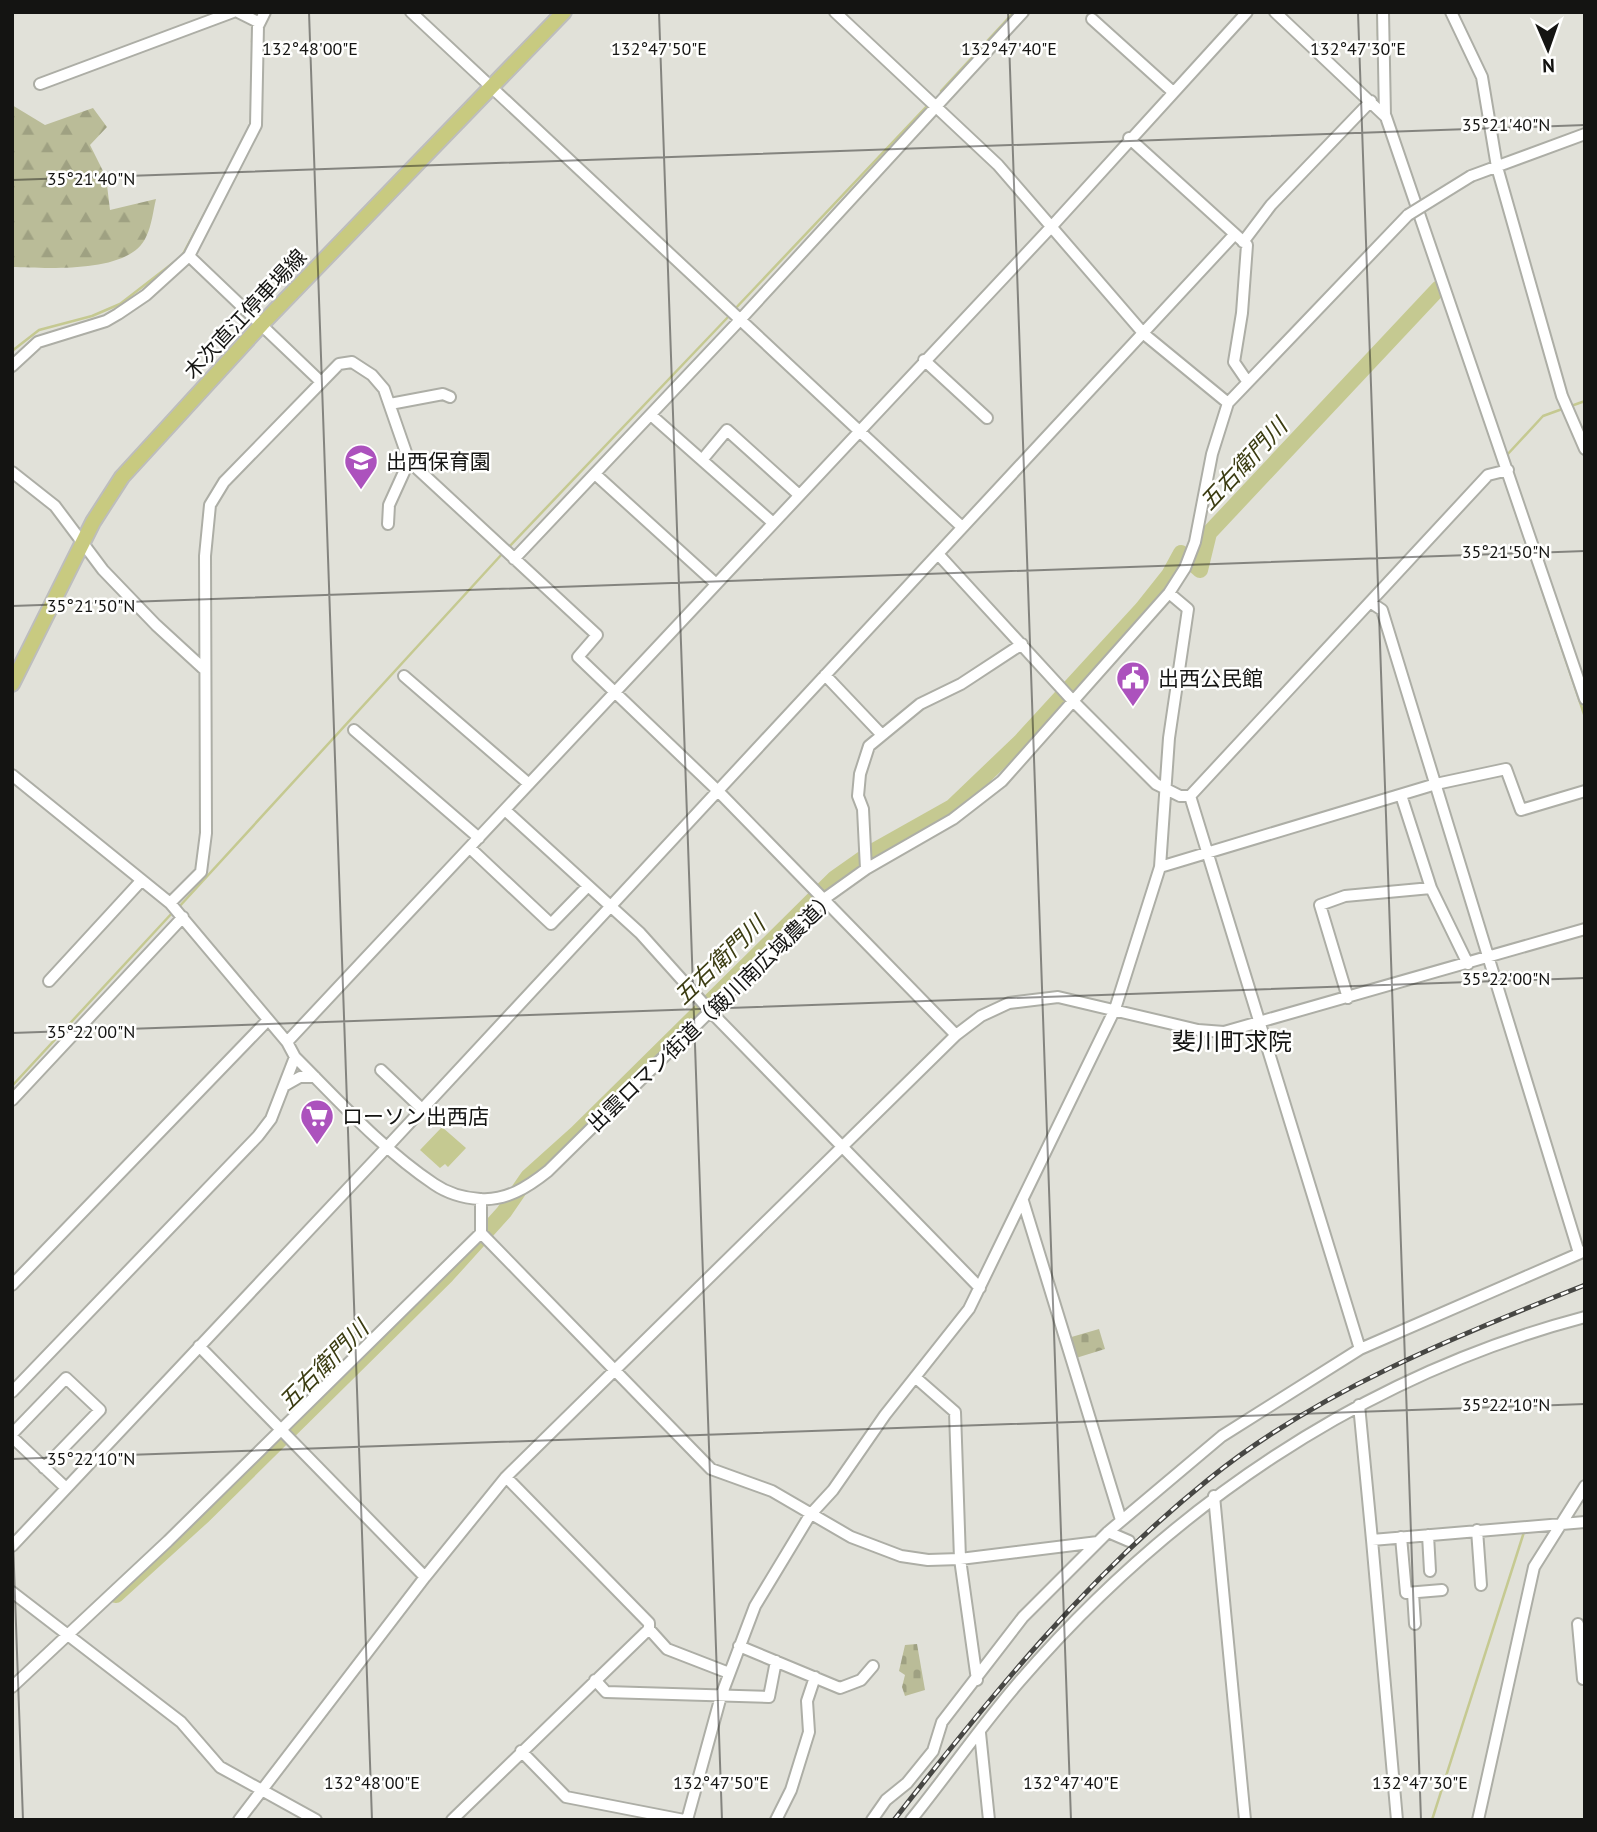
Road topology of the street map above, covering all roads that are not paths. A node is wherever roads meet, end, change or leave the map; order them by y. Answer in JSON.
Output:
{"nodes":[{"id":1,"x":235,"y":12,"type":"edge"},
{"id":2,"x":411,"y":12,"type":"edge"},
{"id":3,"x":564,"y":12,"type":"edge"},
{"id":4,"x":835,"y":12,"type":"edge"},
{"id":5,"x":1023,"y":12,"type":"edge"},
{"id":6,"x":1247,"y":12,"type":"edge"},
{"id":7,"x":1275,"y":12,"type":"edge"},
{"id":8,"x":1383,"y":12,"type":"edge"},
{"id":9,"x":1451,"y":12,"type":"edge"},
{"id":10,"x":262,"y":17,"type":"edge"},
{"id":11,"x":1092,"y":19,"type":"dead end"},
{"id":12,"x":40,"y":84,"type":"dead end"},
{"id":13,"x":491,"y":87,"type":"junction"},
{"id":14,"x":1172,"y":92,"type":"junction"},
{"id":15,"x":1371,"y":102,"type":"junction"},
{"id":16,"x":935,"y":106,"type":"junction"},
{"id":17,"x":1385,"y":116,"type":"junction"},
{"id":18,"x":1585,"y":134,"type":"edge"},
{"id":19,"x":1129,"y":138,"type":"junction"},
{"id":20,"x":1497,"y":167,"type":"junction"},
{"id":21,"x":1053,"y":225,"type":"junction"},
{"id":22,"x":1238,"y":239,"type":"junction"},
{"id":23,"x":189,"y":256,"type":"junction"},
{"id":24,"x":739,"y":321,"type":"junction"},
{"id":25,"x":262,"y":324,"type":"junction"},
{"id":26,"x":1144,"y":334,"type":"junction"},
{"id":27,"x":924,"y":360,"type":"junction"},
{"id":28,"x":12,"y":366,"type":"edge"},
{"id":29,"x":320,"y":380,"type":"junction"},
{"id":30,"x":1247,"y":381,"type":"junction"},
{"id":31,"x":450,"y":397,"type":"dead end"},
{"id":32,"x":1228,"y":403,"type":"junction"},
{"id":33,"x":390,"y":404,"type":"junction"},
{"id":34,"x":651,"y":415,"type":"junction"},
{"id":35,"x":987,"y":418,"type":"dead end"},
{"id":36,"x":858,"y":430,"type":"junction"},
{"id":37,"x":1585,"y":449,"type":"edge"},
{"id":38,"x":702,"y":460,"type":"junction"},
{"id":39,"x":409,"y":461,"type":"junction"},
{"id":40,"x":1507,"y":470,"type":"junction"},
{"id":41,"x":12,"y":472,"type":"edge"},
{"id":42,"x":595,"y":474,"type":"junction"},
{"id":43,"x":798,"y":494,"type":"junction"},
{"id":44,"x":772,"y":522,"type":"junction"},
{"id":45,"x":387,"y":524,"type":"dead end"},
{"id":46,"x":962,"y":527,"type":"junction"},
{"id":47,"x":84,"y":541,"type":"junction"},
{"id":48,"x":938,"y":554,"type":"junction"},
{"id":49,"x":513,"y":559,"type":"junction"},
{"id":50,"x":715,"y":583,"type":"junction"},
{"id":51,"x":1169,"y":593,"type":"junction"},
{"id":52,"x":1370,"y":601,"type":"junction"},
{"id":53,"x":1022,"y":644,"type":"junction"},
{"id":54,"x":205,"y":670,"type":"junction"},
{"id":55,"x":825,"y":675,"type":"junction"},
{"id":56,"x":404,"y":676,"type":"dead end"},
{"id":57,"x":12,"y":684,"type":"edge"},
{"id":58,"x":615,"y":692,"type":"junction"},
{"id":59,"x":1585,"y":699,"type":"edge"},
{"id":60,"x":1073,"y":701,"type":"junction"},
{"id":61,"x":354,"y":730,"type":"dead end"},
{"id":62,"x":882,"y":735,"type":"junction"},
{"id":63,"x":12,"y":775,"type":"edge"},
{"id":64,"x":1436,"y":784,"type":"junction"},
{"id":65,"x":529,"y":785,"type":"junction"},
{"id":66,"x":717,"y":790,"type":"junction"},
{"id":67,"x":1166,"y":791,"type":"junction"},
{"id":68,"x":1585,"y":791,"type":"edge"},
{"id":69,"x":1401,"y":795,"type":"junction"},
{"id":70,"x":1190,"y":796,"type":"junction"},
{"id":71,"x":505,"y":810,"type":"junction"},
{"id":72,"x":479,"y":838,"type":"junction"},
{"id":73,"x":470,"y":848,"type":"junction"},
{"id":74,"x":1208,"y":855,"type":"junction"},
{"id":75,"x":1160,"y":867,"type":"junction"},
{"id":76,"x":866,"y":869,"type":"junction"},
{"id":77,"x":141,"y":881,"type":"junction"},
{"id":78,"x":588,"y":886,"type":"junction"},
{"id":79,"x":1431,"y":888,"type":"junction"},
{"id":80,"x":824,"y":899,"type":"junction"},
{"id":81,"x":170,"y":903,"type":"junction"},
{"id":82,"x":609,"y":906,"type":"junction"},
{"id":83,"x":183,"y":917,"type":"junction"},
{"id":84,"x":1585,"y":929,"type":"edge"},
{"id":85,"x":1489,"y":958,"type":"junction"},
{"id":86,"x":1468,"y":964,"type":"junction"},
{"id":87,"x":49,"y":981,"type":"dead end"},
{"id":88,"x":1348,"y":998,"type":"junction"},
{"id":89,"x":1115,"y":1009,"type":"junction"},
{"id":90,"x":710,"y":1011,"type":"junction"},
{"id":91,"x":268,"y":1020,"type":"junction"},
{"id":92,"x":1261,"y":1024,"type":"junction"},
{"id":93,"x":956,"y":1035,"type":"junction"},
{"id":94,"x":287,"y":1042,"type":"junction"},
{"id":95,"x":295,"y":1057,"type":"junction"},
{"id":96,"x":381,"y":1070,"type":"dead end"},
{"id":97,"x":315,"y":1077,"type":"junction"},
{"id":98,"x":284,"y":1086,"type":"junction"},
{"id":99,"x":12,"y":1100,"type":"edge"},
{"id":100,"x":422,"y":1110,"type":"junction"},
{"id":101,"x":842,"y":1145,"type":"junction"},
{"id":102,"x":388,"y":1146,"type":"junction"},
{"id":103,"x":481,"y":1199,"type":"junction"},
{"id":104,"x":1023,"y":1201,"type":"junction"},
{"id":105,"x":481,"y":1233,"type":"junction"},
{"id":106,"x":1582,"y":1252,"type":"edge"},
{"id":107,"x":12,"y":1285,"type":"edge"},
{"id":108,"x":980,"y":1288,"type":"junction"},
{"id":109,"x":1585,"y":1317,"type":"edge"},
{"id":110,"x":199,"y":1346,"type":"junction"},
{"id":111,"x":1360,"y":1349,"type":"junction"},
{"id":112,"x":614,"y":1368,"type":"junction"},
{"id":113,"x":915,"y":1377,"type":"junction"},
{"id":114,"x":12,"y":1392,"type":"edge"},
{"id":115,"x":1359,"y":1405,"type":"junction"},
{"id":116,"x":282,"y":1430,"type":"junction"},
{"id":117,"x":12,"y":1435,"type":"edge"},
{"id":118,"x":44,"y":1468,"type":"junction"},
{"id":119,"x":506,"y":1477,"type":"junction"},
{"id":120,"x":1585,"y":1486,"type":"edge"},
{"id":121,"x":66,"y":1488,"type":"junction"},
{"id":122,"x":1214,"y":1496,"type":"junction"},
{"id":123,"x":810,"y":1515,"type":"junction"},
{"id":124,"x":1121,"y":1520,"type":"junction"},
{"id":125,"x":1585,"y":1522,"type":"edge"},
{"id":126,"x":1559,"y":1524,"type":"junction"},
{"id":127,"x":1477,"y":1530,"type":"junction"},
{"id":128,"x":1108,"y":1532,"type":"junction"},
{"id":129,"x":1428,"y":1535,"type":"junction"},
{"id":130,"x":1401,"y":1537,"type":"junction"},
{"id":131,"x":1372,"y":1540,"type":"junction"},
{"id":132,"x":1098,"y":1542,"type":"junction"},
{"id":133,"x":12,"y":1546,"type":"edge"},
{"id":134,"x":1138,"y":1546,"type":"junction"},
{"id":135,"x":960,"y":1559,"type":"junction"},
{"id":136,"x":1430,"y":1572,"type":"dead end"},
{"id":137,"x":425,"y":1577,"type":"junction"},
{"id":138,"x":1481,"y":1585,"type":"dead end"},
{"id":139,"x":1442,"y":1590,"type":"dead end"},
{"id":140,"x":12,"y":1592,"type":"edge"},
{"id":141,"x":1413,"y":1593,"type":"junction"},
{"id":142,"x":1415,"y":1624,"type":"dead end"},
{"id":143,"x":1578,"y":1624,"type":"dead end"},
{"id":144,"x":649,"y":1629,"type":"junction"},
{"id":145,"x":66,"y":1634,"type":"junction"},
{"id":146,"x":739,"y":1646,"type":"junction"},
{"id":147,"x":776,"y":1661,"type":"junction"},
{"id":148,"x":873,"y":1666,"type":"dead end"},
{"id":149,"x":729,"y":1673,"type":"junction"},
{"id":150,"x":815,"y":1677,"type":"junction"},
{"id":151,"x":1583,"y":1679,"type":"dead end"},
{"id":152,"x":595,"y":1680,"type":"junction"},
{"id":153,"x":977,"y":1680,"type":"junction"},
{"id":154,"x":12,"y":1687,"type":"edge"},
{"id":155,"x":720,"y":1696,"type":"junction"},
{"id":156,"x":981,"y":1733,"type":"junction"},
{"id":157,"x":521,"y":1751,"type":"junction"},
{"id":158,"x":261,"y":1790,"type":"junction"},
{"id":159,"x":239,"y":1820,"type":"edge"},
{"id":160,"x":316,"y":1820,"type":"edge"},
{"id":161,"x":452,"y":1820,"type":"edge"},
{"id":162,"x":685,"y":1820,"type":"edge"},
{"id":163,"x":776,"y":1820,"type":"edge"},
{"id":164,"x":872,"y":1820,"type":"edge"},
{"id":165,"x":911,"y":1820,"type":"edge"},
{"id":166,"x":989,"y":1820,"type":"edge"},
{"id":167,"x":1245,"y":1820,"type":"edge"},
{"id":168,"x":1397,"y":1820,"type":"edge"},
{"id":169,"x":1478,"y":1820,"type":"edge"}],
"edges":[{"from":1,"to":10,"type":"street"},
{"from":1,"to":12,"type":"street"},
{"from":2,"to":13,"type":"street"},
{"from":3,"to":13,"type":"main road","name":"木次直江停車場線"},
{"from":4,"to":16,"type":"street"},
{"from":5,"to":16,"type":"street"},
{"from":6,"to":14,"type":"street"},
{"from":7,"to":15,"type":"street"},
{"from":8,"to":17,"type":"street"},
{"from":9,"to":20,"type":"street"},
{"from":10,"to":23,"type":"street"},
{"from":11,"to":14,"type":"street"},
{"from":13,"to":24,"type":"street"},
{"from":13,"to":25,"type":"main road","name":"木次直江停車場線"},
{"from":14,"to":19,"type":"street"},
{"from":15,"to":17,"type":"street"},
{"from":15,"to":22,"type":"street"},
{"from":16,"to":21,"type":"street"},
{"from":16,"to":24,"type":"street"},
{"from":17,"to":40,"type":"street"},
{"from":18,"to":20,"type":"street","name":"出雲ロマン街道（簸川南広域農道）"},
{"from":19,"to":21,"type":"street"},
{"from":19,"to":22,"type":"street"},
{"from":20,"to":30,"type":"street","name":"出雲ロマン街道（簸川南広域農道）","bridge":true},
{"from":20,"to":37,"type":"street"},
{"from":21,"to":26,"type":"street"},
{"from":21,"to":27,"type":"street"},
{"from":22,"to":26,"type":"street"},
{"from":22,"to":30,"type":"street"},
{"from":23,"to":25,"type":"street"},
{"from":23,"to":28,"type":"street"},
{"from":24,"to":34,"type":"street"},
{"from":24,"to":36,"type":"street"},
{"from":25,"to":29,"type":"street"},
{"from":25,"to":47,"type":"main road","name":"木次直江停車場線"},
{"from":26,"to":32,"type":"street"},
{"from":26,"to":46,"type":"street"},
{"from":27,"to":35,"type":"street"},
{"from":27,"to":36,"type":"street"},
{"from":29,"to":33,"type":"street"},
{"from":29,"to":54,"type":"street"},
{"from":30,"to":32,"type":"street","name":"出雲ロマン街道（簸川南広域農道）"},
{"from":31,"to":33,"type":"street"},
{"from":32,"to":51,"type":"street","name":"出雲ロマン街道（簸川南広域農道）"},
{"from":33,"to":39,"type":"street"},
{"from":34,"to":38,"type":"street"},
{"from":34,"to":42,"type":"street"},
{"from":36,"to":43,"type":"street"},
{"from":36,"to":46,"type":"street"},
{"from":38,"to":43,"type":"street"},
{"from":38,"to":44,"type":"street"},
{"from":39,"to":45,"type":"street"},
{"from":39,"to":49,"type":"street"},
{"from":40,"to":52,"type":"street"},
{"from":40,"to":59,"type":"street"},
{"from":41,"to":47,"type":"street"},
{"from":42,"to":49,"type":"street"},
{"from":42,"to":50,"type":"street"},
{"from":43,"to":44,"type":"street"},
{"from":44,"to":50,"type":"street"},
{"from":46,"to":48,"type":"street"},
{"from":47,"to":54,"type":"street"},
{"from":47,"to":57,"type":"main road","name":"木次直江停車場線"},
{"from":48,"to":53,"type":"street"},
{"from":48,"to":55,"type":"street"},
{"from":49,"to":58,"type":"street"},
{"from":50,"to":58,"type":"street"},
{"from":51,"to":60,"type":"street","name":"出雲ロマン街道（簸川南広域農道）"},
{"from":51,"to":67,"type":"street"},
{"from":52,"to":64,"type":"street"},
{"from":52,"to":70,"type":"street"},
{"from":53,"to":60,"type":"street"},
{"from":53,"to":62,"type":"street"},
{"from":54,"to":81,"type":"street"},
{"from":55,"to":62,"type":"street"},
{"from":55,"to":66,"type":"street"},
{"from":56,"to":65,"type":"street"},
{"from":58,"to":65,"type":"street"},
{"from":58,"to":66,"type":"street"},
{"from":60,"to":67,"type":"street"},
{"from":60,"to":76,"type":"street","name":"出雲ロマン街道（簸川南広域農道）"},
{"from":61,"to":72,"type":"street"},
{"from":62,"to":76,"type":"street"},
{"from":63,"to":77,"type":"street","name":"出雲ロマン街道（簸川南広域農道）"},
{"from":64,"to":68,"type":"street"},
{"from":64,"to":69,"type":"street"},
{"from":64,"to":85,"type":"street"},
{"from":65,"to":71,"type":"street"},
{"from":66,"to":80,"type":"street"},
{"from":66,"to":82,"type":"street"},
{"from":67,"to":70,"type":"street"},
{"from":67,"to":75,"type":"street"},
{"from":69,"to":74,"type":"street"},
{"from":69,"to":79,"type":"street"},
{"from":70,"to":74,"type":"street"},
{"from":71,"to":72,"type":"street"},
{"from":71,"to":78,"type":"street"},
{"from":72,"to":73,"type":"street"},
{"from":73,"to":78,"type":"street"},
{"from":73,"to":94,"type":"street"},
{"from":74,"to":75,"type":"street"},
{"from":74,"to":92,"type":"street"},
{"from":75,"to":89,"type":"street"},
{"from":76,"to":80,"type":"street","name":"出雲ロマン街道（簸川南広域農道）"},
{"from":77,"to":81,"type":"street","name":"出雲ロマン街道（簸川南広域農道）"},
{"from":77,"to":87,"type":"street"},
{"from":78,"to":82,"type":"street"},
{"from":79,"to":86,"type":"street"},
{"from":79,"to":88,"type":"street"},
{"from":80,"to":90,"type":"street","name":"出雲ロマン街道（簸川南広域農道）"},
{"from":80,"to":93,"type":"street"},
{"from":81,"to":83,"type":"street","name":"出雲ロマン街道（簸川南広域農道）"},
{"from":82,"to":90,"type":"street"},
{"from":82,"to":100,"type":"street"},
{"from":83,"to":91,"type":"street","name":"出雲ロマン街道（簸川南広域農道）"},
{"from":83,"to":99,"type":"street"},
{"from":84,"to":85,"type":"street"},
{"from":85,"to":86,"type":"street"},
{"from":85,"to":106,"type":"street"},
{"from":86,"to":88,"type":"street"},
{"from":88,"to":92,"type":"street"},
{"from":89,"to":92,"type":"street"},
{"from":89,"to":93,"type":"street"},
{"from":89,"to":104,"type":"street"},
{"from":90,"to":101,"type":"street"},
{"from":90,"to":103,"type":"street","name":"出雲ロマン街道（簸川南広域農道）"},
{"from":91,"to":94,"type":"street","name":"出雲ロマン街道（簸川南広域農道）"},
{"from":91,"to":107,"type":"street"},
{"from":92,"to":111,"type":"street"},
{"from":93,"to":101,"type":"street"},
{"from":94,"to":95,"type":"street","name":"出雲ロマン街道（簸川南広域農道）"},
{"from":95,"to":97,"type":"street","name":"出雲ロマン街道（簸川南広域農道）"},
{"from":95,"to":98,"type":"street"},
{"from":96,"to":100,"type":"street"},
{"from":97,"to":98,"type":"street"},
{"from":97,"to":102,"type":"street","name":"出雲ロマン街道（簸川南広域農道）"},
{"from":98,"to":114,"type":"street"},
{"from":100,"to":102,"type":"street"},
{"from":101,"to":108,"type":"street"},
{"from":101,"to":112,"type":"street"},
{"from":102,"to":103,"type":"street","name":"出雲ロマン街道（簸川南広域農道）"},
{"from":102,"to":110,"type":"street"},
{"from":103,"to":105,"type":"street"},
{"from":104,"to":108,"type":"street"},
{"from":104,"to":124,"type":"street"},
{"from":105,"to":112,"type":"street"},
{"from":105,"to":116,"type":"street"},
{"from":106,"to":111,"type":"street"},
{"from":108,"to":113,"type":"street"},
{"from":109,"to":115,"type":"street"},
{"from":110,"to":116,"type":"street"},
{"from":110,"to":121,"type":"street"},
{"from":111,"to":124,"type":"street"},
{"from":112,"to":119,"type":"street"},
{"from":112,"to":123,"type":"street"},
{"from":113,"to":123,"type":"street"},
{"from":113,"to":135,"type":"street"},
{"from":115,"to":122,"type":"street"},
{"from":115,"to":131,"type":"street"},
{"from":116,"to":137,"type":"street"},
{"from":116,"to":145,"type":"street"},
{"from":117,"to":118,"type":"street"},
{"from":117,"to":118,"type":"street"},
{"from":118,"to":121,"type":"street"},
{"from":119,"to":137,"type":"street"},
{"from":119,"to":144,"type":"street"},
{"from":120,"to":126,"type":"street"},
{"from":121,"to":133,"type":"street"},
{"from":122,"to":134,"type":"street"},
{"from":122,"to":167,"type":"street"},
{"from":123,"to":135,"type":"street"},
{"from":123,"to":146,"type":"street"},
{"from":124,"to":128,"type":"street"},
{"from":125,"to":126,"type":"street"},
{"from":126,"to":127,"type":"street"},
{"from":126,"to":169,"type":"street"},
{"from":127,"to":129,"type":"street"},
{"from":127,"to":138,"type":"street"},
{"from":128,"to":132,"type":"street"},
{"from":128,"to":134,"type":"street"},
{"from":129,"to":130,"type":"street"},
{"from":129,"to":136,"type":"street"},
{"from":130,"to":131,"type":"street"},
{"from":130,"to":141,"type":"street"},
{"from":131,"to":168,"type":"street"},
{"from":132,"to":135,"type":"street"},
{"from":132,"to":153,"type":"street"},
{"from":134,"to":156,"type":"street"},
{"from":135,"to":153,"type":"street"},
{"from":137,"to":158,"type":"street"},
{"from":139,"to":141,"type":"street"},
{"from":140,"to":145,"type":"street"},
{"from":141,"to":142,"type":"street"},
{"from":143,"to":151,"type":"street"},
{"from":144,"to":149,"type":"street"},
{"from":144,"to":152,"type":"street"},
{"from":145,"to":154,"type":"street"},
{"from":145,"to":158,"type":"street"},
{"from":146,"to":147,"type":"street"},
{"from":146,"to":149,"type":"street"},
{"from":147,"to":150,"type":"street"},
{"from":147,"to":155,"type":"street"},
{"from":148,"to":150,"type":"street"},
{"from":149,"to":155,"type":"street"},
{"from":150,"to":163,"type":"street"},
{"from":152,"to":155,"type":"street"},
{"from":152,"to":157,"type":"street"},
{"from":153,"to":164,"type":"street"},
{"from":155,"to":162,"type":"street"},
{"from":156,"to":165,"type":"street"},
{"from":156,"to":166,"type":"street"},
{"from":157,"to":161,"type":"street"},
{"from":157,"to":162,"type":"street"},
{"from":158,"to":159,"type":"street"},
{"from":158,"to":160,"type":"street"}]}
